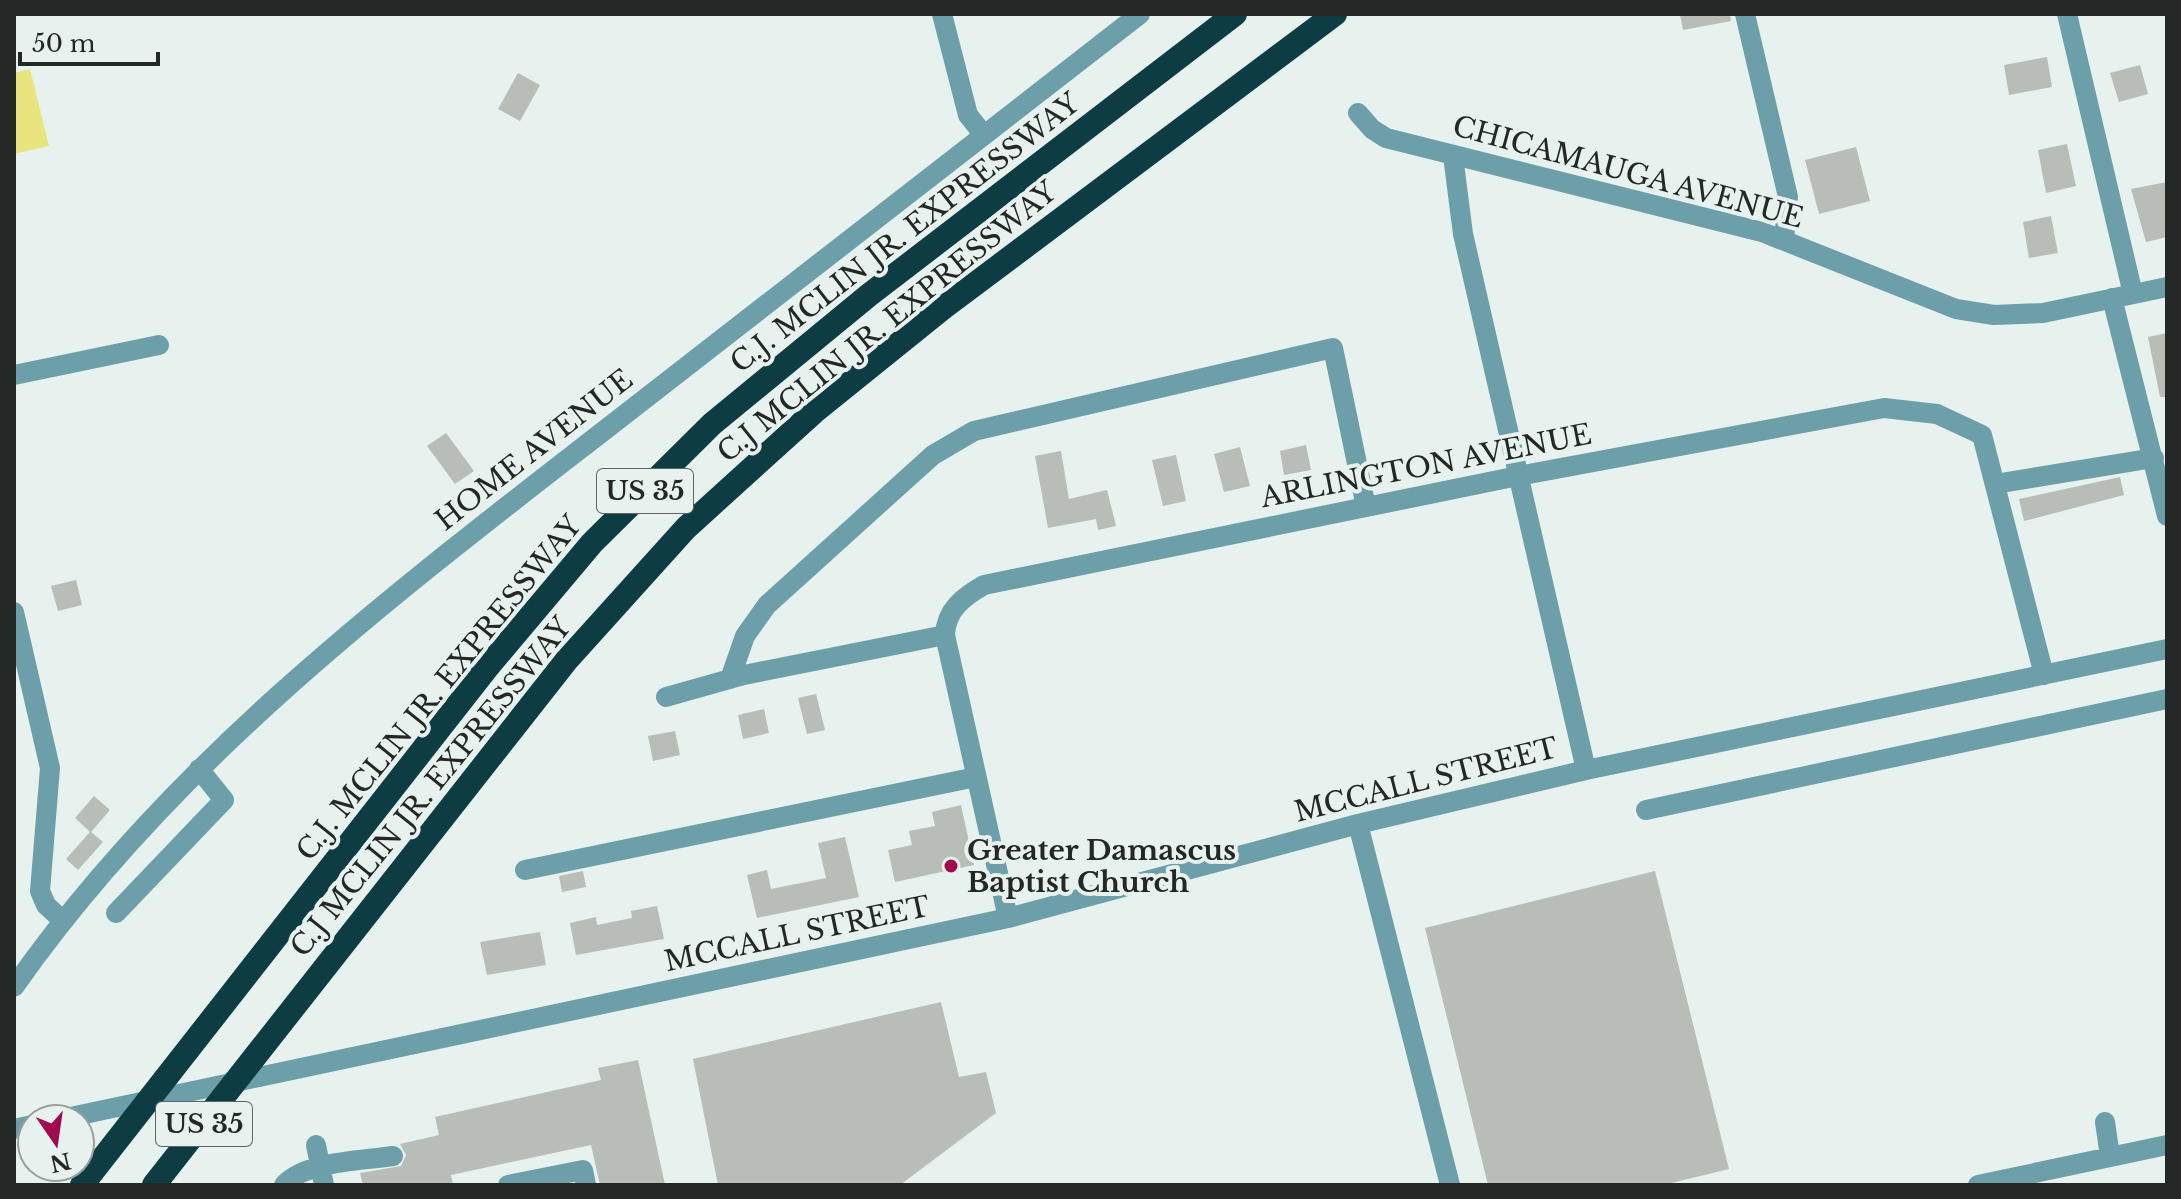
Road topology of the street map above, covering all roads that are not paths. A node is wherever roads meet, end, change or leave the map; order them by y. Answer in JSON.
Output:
{"nodes":[{"id":1,"x":942,"y":14,"type":"edge"},
{"id":2,"x":1140,"y":14,"type":"edge"},
{"id":3,"x":1235,"y":14,"type":"edge"},
{"id":4,"x":1335,"y":14,"type":"edge"},
{"id":5,"x":1745,"y":14,"type":"edge"},
{"id":6,"x":2067,"y":14,"type":"edge"},
{"id":7,"x":1358,"y":113,"type":"dead end"},
{"id":8,"x":983,"y":134,"type":"junction"},
{"id":9,"x":1453,"y":156,"type":"junction"},
{"id":10,"x":1784,"y":239,"type":"junction"},
{"id":11,"x":2167,"y":287,"type":"edge"},
{"id":12,"x":2122,"y":296,"type":"junction"},
{"id":13,"x":159,"y":345,"type":"dead end"},
{"id":14,"x":14,"y":375,"type":"edge"},
{"id":15,"x":2154,"y":458,"type":"junction"},
{"id":16,"x":1518,"y":476,"type":"junction"},
{"id":17,"x":1995,"y":484,"type":"junction"},
{"id":18,"x":1366,"y":507,"type":"junction"},
{"id":19,"x":2167,"y":516,"type":"edge"},
{"id":20,"x":14,"y":612,"type":"edge"},
{"id":21,"x":945,"y":635,"type":"junction"},
{"id":22,"x":2167,"y":649,"type":"edge"},
{"id":23,"x":2044,"y":675,"type":"junction"},
{"id":24,"x":730,"y":679,"type":"junction"},
{"id":25,"x":666,"y":697,"type":"dead end"},
{"id":26,"x":2167,"y":699,"type":"edge"},
{"id":27,"x":199,"y":769,"type":"junction"},
{"id":28,"x":1586,"y":770,"type":"junction"},
{"id":29,"x":976,"y":777,"type":"junction"},
{"id":30,"x":1646,"y":810,"type":"dead end"},
{"id":31,"x":1358,"y":824,"type":"junction"},
{"id":32,"x":525,"y":870,"type":"dead end"},
{"id":33,"x":116,"y":913,"type":"dead end"},
{"id":34,"x":1008,"y":918,"type":"junction"},
{"id":35,"x":63,"y":921,"type":"junction"},
{"id":36,"x":14,"y":987,"type":"edge"},
{"id":37,"x":96,"y":1112,"type":"edge"},
{"id":38,"x":2105,"y":1122,"type":"dead end"},
{"id":39,"x":316,"y":1145,"type":"dead end"},
{"id":40,"x":2167,"y":1145,"type":"edge"},
{"id":41,"x":393,"y":1156,"type":"dead end"},
{"id":42,"x":2110,"y":1156,"type":"junction"},
{"id":43,"x":2066,"y":1175,"type":"edge"},
{"id":44,"x":322,"y":1176,"type":"edge"},
{"id":45,"x":85,"y":1184,"type":"edge"},
{"id":46,"x":154,"y":1185,"type":"edge"},
{"id":47,"x":284,"y":1185,"type":"edge"},
{"id":48,"x":508,"y":1185,"type":"edge"},
{"id":49,"x":586,"y":1185,"type":"edge"},
{"id":50,"x":1450,"y":1185,"type":"edge"},
{"id":51,"x":1978,"y":1185,"type":"edge"}],
"edges":[{"from":1,"to":8,"type":"street"},
{"from":2,"to":8,"type":"street","name":"HOME AVENUE"},
{"from":3,"to":45,"type":"highway","name":"C.J. MCLIN JR. EXPRESSWAY","number":"US 35"},
{"from":4,"to":46,"type":"highway","name":"C.J MCLIN JR. EXPRESSWAY","number":"US 35"},
{"from":5,"to":10,"type":"street"},
{"from":6,"to":12,"type":"street"},
{"from":7,"to":9,"type":"street","name":"CHICAMAUGA AVENUE"},
{"from":8,"to":27,"type":"street","name":"HOME AVENUE"},
{"from":9,"to":10,"type":"street","name":"CHICAMAUGA AVENUE"},
{"from":9,"to":16,"type":"street"},
{"from":10,"to":12,"type":"street","name":"CHICAMAUGA AVENUE"},
{"from":11,"to":12,"type":"street","name":"CHICAMAUGA AVENUE"},
{"from":12,"to":15,"type":"street"},
{"from":13,"to":14,"type":"street"},
{"from":15,"to":17,"type":"street"},
{"from":15,"to":19,"type":"street"},
{"from":16,"to":17,"type":"street","name":"ARLINGTON AVENUE"},
{"from":16,"to":18,"type":"street","name":"ARLINGTON AVENUE"},
{"from":16,"to":28,"type":"street"},
{"from":17,"to":23,"type":"street","name":"ARLINGTON AVENUE"},
{"from":18,"to":21,"type":"street","name":"ARLINGTON AVENUE"},
{"from":18,"to":24,"type":"street"},
{"from":20,"to":35,"type":"street"},
{"from":21,"to":24,"type":"street"},
{"from":21,"to":29,"type":"street"},
{"from":22,"to":23,"type":"street","name":"MCCALL STREET"},
{"from":23,"to":28,"type":"street","name":"MCCALL STREET"},
{"from":24,"to":25,"type":"street"},
{"from":26,"to":30,"type":"street"},
{"from":27,"to":33,"type":"street"},
{"from":27,"to":35,"type":"street","name":"HOME AVENUE"},
{"from":28,"to":31,"type":"street","name":"MCCALL STREET"},
{"from":29,"to":32,"type":"street"},
{"from":29,"to":34,"type":"street"},
{"from":31,"to":34,"type":"street","name":"MCCALL STREET"},
{"from":31,"to":50,"type":"street"},
{"from":34,"to":37,"type":"street","name":"MCCALL STREET"},
{"from":35,"to":36,"type":"street","name":"HOME AVENUE"},
{"from":38,"to":42,"type":"street"},
{"from":39,"to":44,"type":"street"},
{"from":40,"to":42,"type":"street"},
{"from":41,"to":44,"type":"street"},
{"from":42,"to":43,"type":"street"},
{"from":43,"to":51,"type":"street"},
{"from":44,"to":47,"type":"street"},
{"from":48,"to":49,"type":"street"}]}
